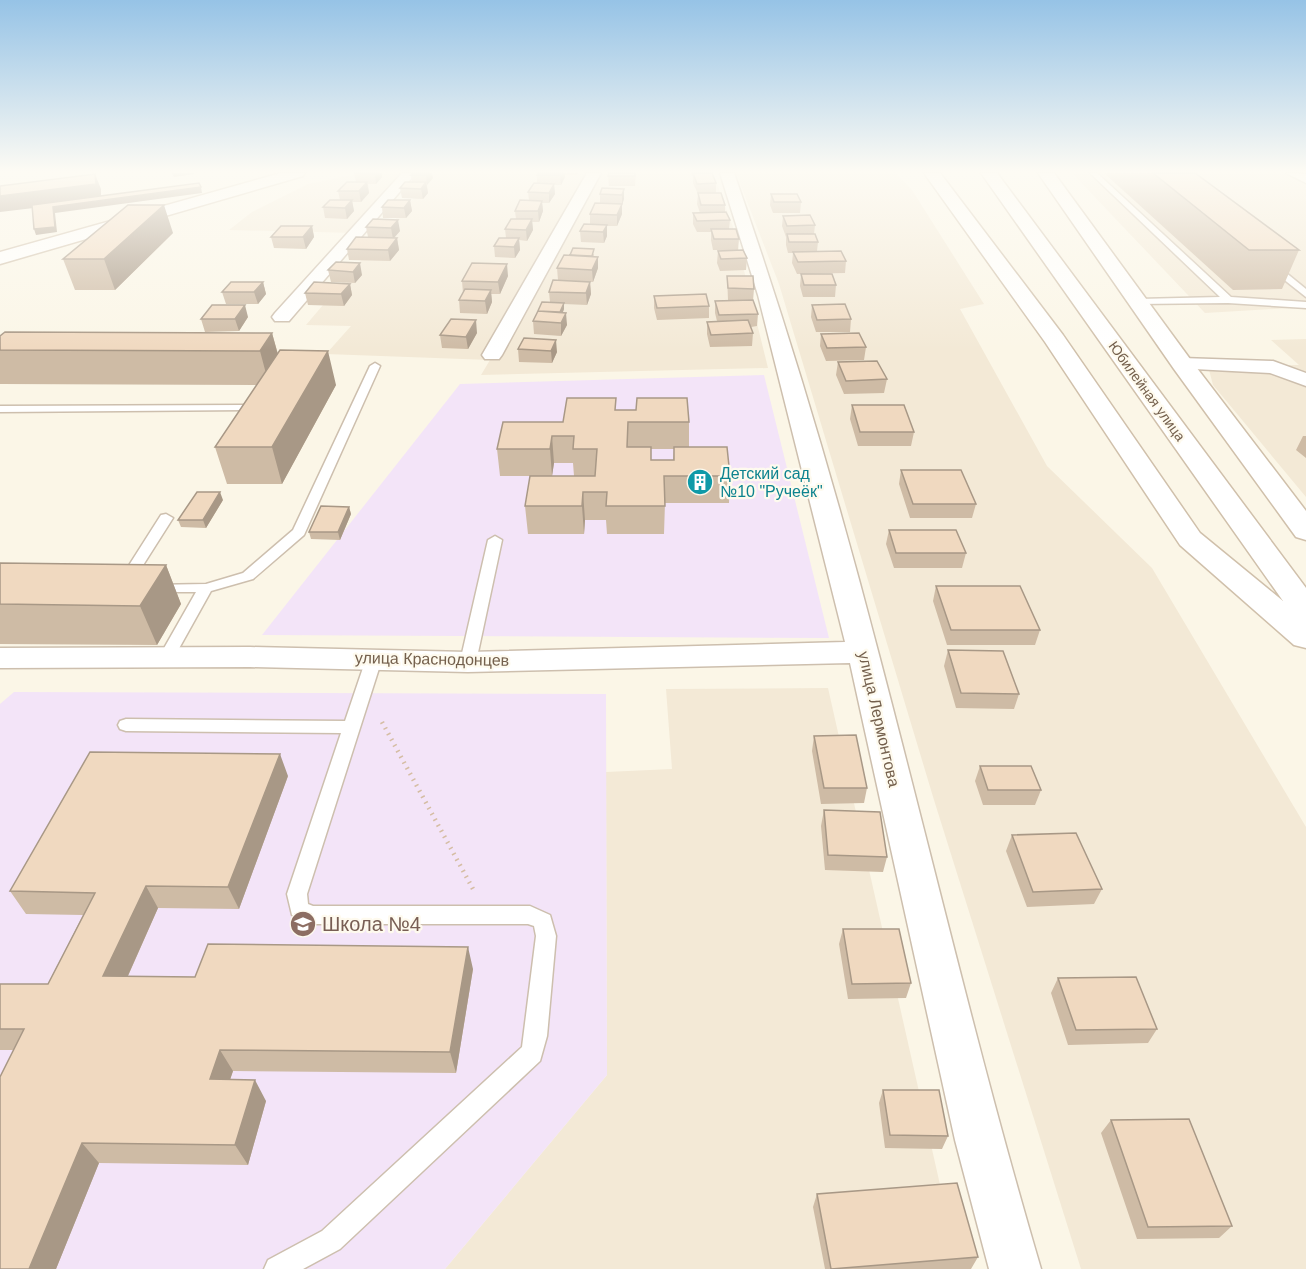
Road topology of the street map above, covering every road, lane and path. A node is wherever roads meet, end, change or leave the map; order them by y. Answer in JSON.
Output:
{"nodes":[{"id":1,"x":90,"y":232,"type":"edge"},
{"id":2,"x":356,"y":232,"type":"edge"},
{"id":3,"x":561,"y":232,"type":"edge"},
{"id":4,"x":746,"y":232,"type":"edge"},
{"id":5,"x":976,"y":232,"type":"edge"},
{"id":6,"x":1032,"y":232,"type":"edge"},
{"id":7,"x":1089,"y":232,"type":"edge"},
{"id":8,"x":1156,"y":232,"type":"edge"},
{"id":9,"x":1260,"y":256,"type":"edge"},
{"id":10,"x":0,"y":258,"type":"edge"},
{"id":11,"x":1306,"y":294,"type":"edge"},
{"id":12,"x":1228,"y":300,"type":"junction"},
{"id":13,"x":1139,"y":302,"type":"junction"},
{"id":14,"x":1306,"y":305,"type":"edge"},
{"id":15,"x":282,"y":317,"type":"dead end"},
{"id":16,"x":492,"y":355,"type":"dead end"},
{"id":17,"x":1182,"y":364,"type":"junction"},
{"id":18,"x":375,"y":366,"type":"dead end"},
{"id":19,"x":1306,"y":380,"type":"edge"},
{"id":20,"x":243,"y":408,"type":"edge"},
{"id":21,"x":0,"y":409,"type":"edge"},
{"id":22,"x":166,"y":518,"type":"dead end"},
{"id":23,"x":1306,"y":531,"type":"edge"},
{"id":24,"x":495,"y":540,"type":"dead end"},
{"id":25,"x":206,"y":588,"type":"junction"},
{"id":26,"x":1306,"y":610,"type":"edge"},
{"id":27,"x":1306,"y":637,"type":"edge"},
{"id":28,"x":863,"y":652,"type":"junction"},
{"id":29,"x":167,"y":657,"type":"junction"},
{"id":30,"x":0,"y":658,"type":"edge"},
{"id":31,"x":374,"y":659,"type":"junction"},
{"id":32,"x":468,"y":662,"type":"junction"},
{"id":33,"x":364,"y":689,"type":"junction"},
{"id":34,"x":126,"y":725,"type":"dead end"},
{"id":35,"x":352,"y":727,"type":"junction"},
{"id":36,"x":488,"y":915,"type":"junction"},
{"id":37,"x":277,"y":1269,"type":"edge"},
{"id":38,"x":1015,"y":1269,"type":"edge"}],
"edges":[{"from":1,"to":10,"type":"main road"},
{"from":2,"to":15,"type":"street"},
{"from":3,"to":16,"type":"street"},
{"from":4,"to":28,"type":"street","name":"улица Лермонтова"},
{"from":5,"to":27,"type":"main road"},
{"from":6,"to":26,"type":"main road","name":"Юбилейная улица"},
{"from":7,"to":13,"type":"main road"},
{"from":8,"to":12,"type":"lane"},
{"from":9,"to":11,"type":"lane"},
{"from":12,"to":13,"type":"lane"},
{"from":12,"to":14,"type":"lane"},
{"from":13,"to":17,"type":"main road"},
{"from":17,"to":19,"type":"street"},
{"from":17,"to":23,"type":"main road"},
{"from":18,"to":25,"type":"lane"},
{"from":20,"to":21,"type":"lane"},
{"from":22,"to":25,"type":"lane"},
{"from":24,"to":32,"type":"lane"},
{"from":25,"to":29,"type":"lane"},
{"from":28,"to":32,"type":"street","name":"улица Краснодонцев"},
{"from":28,"to":38,"type":"street","name":"улица Лермонтова"},
{"from":29,"to":30,"type":"street","name":"улица Краснодонцев"},
{"from":29,"to":31,"type":"street","name":"улица Краснодонцев"},
{"from":31,"to":32,"type":"street","name":"улица Краснодонцев"},
{"from":31,"to":33,"type":"lane"},
{"from":33,"to":35,"type":"lane"},
{"from":33,"to":36,"type":"path"},
{"from":34,"to":35,"type":"lane"},
{"from":35,"to":36,"type":"lane"},
{"from":36,"to":37,"type":"lane"}]}
